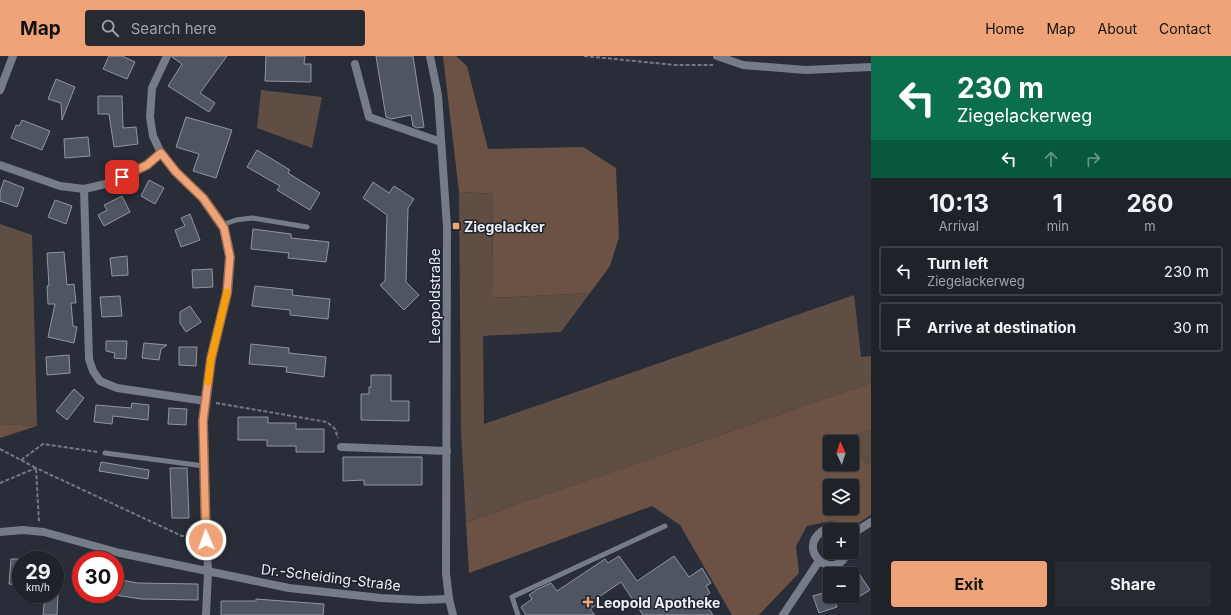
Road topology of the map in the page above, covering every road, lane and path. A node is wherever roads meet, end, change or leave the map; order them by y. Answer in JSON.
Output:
{"nodes":[{"id":1,"x":13,"y":56,"type":"edge"},
{"id":2,"x":167,"y":56,"type":"edge"},
{"id":3,"x":430,"y":56,"type":"edge"},
{"id":4,"x":584,"y":56,"type":"edge"},
{"id":5,"x":717,"y":56,"type":"edge"},
{"id":6,"x":355,"y":64,"type":"dead end"},
{"id":7,"x":715,"y":65,"type":"dead end"},
{"id":8,"x":871,"y":67,"type":"edge"},
{"id":9,"x":0,"y":90,"type":"edge"},
{"id":10,"x":442,"y":142,"type":"junction"},
{"id":11,"x":161,"y":153,"type":"junction"},
{"id":12,"x":0,"y":165,"type":"edge"},
{"id":13,"x":84,"y":190,"type":"junction"},
{"id":14,"x":222,"y":225,"type":"junction"},
{"id":15,"x":307,"y":227,"type":"dead end"},
{"id":16,"x":205,"y":401,"type":"junction"},
{"id":17,"x":342,"y":447,"type":"joint"},
{"id":18,"x":0,"y":449,"type":"edge"},
{"id":19,"x":447,"y":451,"type":"junction"},
{"id":20,"x":105,"y":453,"type":"joint"},
{"id":21,"x":21,"y":460,"type":"junction"},
{"id":22,"x":204,"y":466,"type":"junction"},
{"id":23,"x":36,"y":468,"type":"junction"},
{"id":24,"x":0,"y":483,"type":"edge"},
{"id":25,"x":871,"y":522,"type":"edge"},
{"id":26,"x":665,"y":526,"type":"dead end"},
{"id":27,"x":823,"y":529,"type":"edge"},
{"id":28,"x":859,"y":530,"type":"edge"},
{"id":29,"x":0,"y":532,"type":"edge"},
{"id":30,"x":39,"y":532,"type":"junction"},
{"id":31,"x":206,"y":536,"type":"junction"},
{"id":32,"x":844,"y":559,"type":"edge"},
{"id":33,"x":819,"y":561,"type":"junction"},
{"id":34,"x":208,"y":572,"type":"junction"},
{"id":35,"x":449,"y":599,"type":"junction"},
{"id":36,"x":206,"y":615,"type":"edge"},
{"id":37,"x":453,"y":615,"type":"edge"},
{"id":38,"x":518,"y":615,"type":"edge"},
{"id":39,"x":783,"y":615,"type":"edge"}],
"edges":[{"from":1,"to":9,"type":"street"},
{"from":2,"to":11,"type":"street"},
{"from":3,"to":10,"type":"street","name":"Leopoldstraße"},
{"from":4,"to":7,"type":"path"},
{"from":5,"to":8,"type":"street"},
{"from":6,"to":10,"type":"street"},
{"from":10,"to":19,"type":"street","name":"Leopoldstraße"},
{"from":11,"to":13,"type":"street"},
{"from":11,"to":14,"type":"street"},
{"from":12,"to":13,"type":"street"},
{"from":13,"to":16,"type":"street"},
{"from":14,"to":15,"type":"lane"},
{"from":14,"to":16,"type":"street"},
{"from":16,"to":17,"type":"path"},
{"from":16,"to":22,"type":"street"},
{"from":17,"to":19,"type":"street"},
{"from":18,"to":21,"type":"path"},
{"from":19,"to":35,"type":"street","name":"Leopoldstraße"},
{"from":20,"to":21,"type":"path"},
{"from":20,"to":22,"type":"lane"},
{"from":21,"to":23,"type":"path"},
{"from":22,"to":31,"type":"street"},
{"from":23,"to":24,"type":"path"},
{"from":23,"to":30,"type":"path"},
{"from":23,"to":31,"type":"path"},
{"from":25,"to":28,"type":"street"},
{"from":26,"to":38,"type":"lane"},
{"from":27,"to":33,"type":"street"},
{"from":29,"to":30,"type":"street","name":"Dr.-Scheiding-Straße"},
{"from":30,"to":34,"type":"street","name":"Dr.-Scheiding-Straße"},
{"from":31,"to":34,"type":"street"},
{"from":32,"to":33,"type":"street"},
{"from":33,"to":39,"type":"street"},
{"from":34,"to":35,"type":"street","name":"Dr.-Scheiding-Straße"},
{"from":34,"to":36,"type":"street"},
{"from":35,"to":37,"type":"street","name":"Leopoldstraße"}]}
